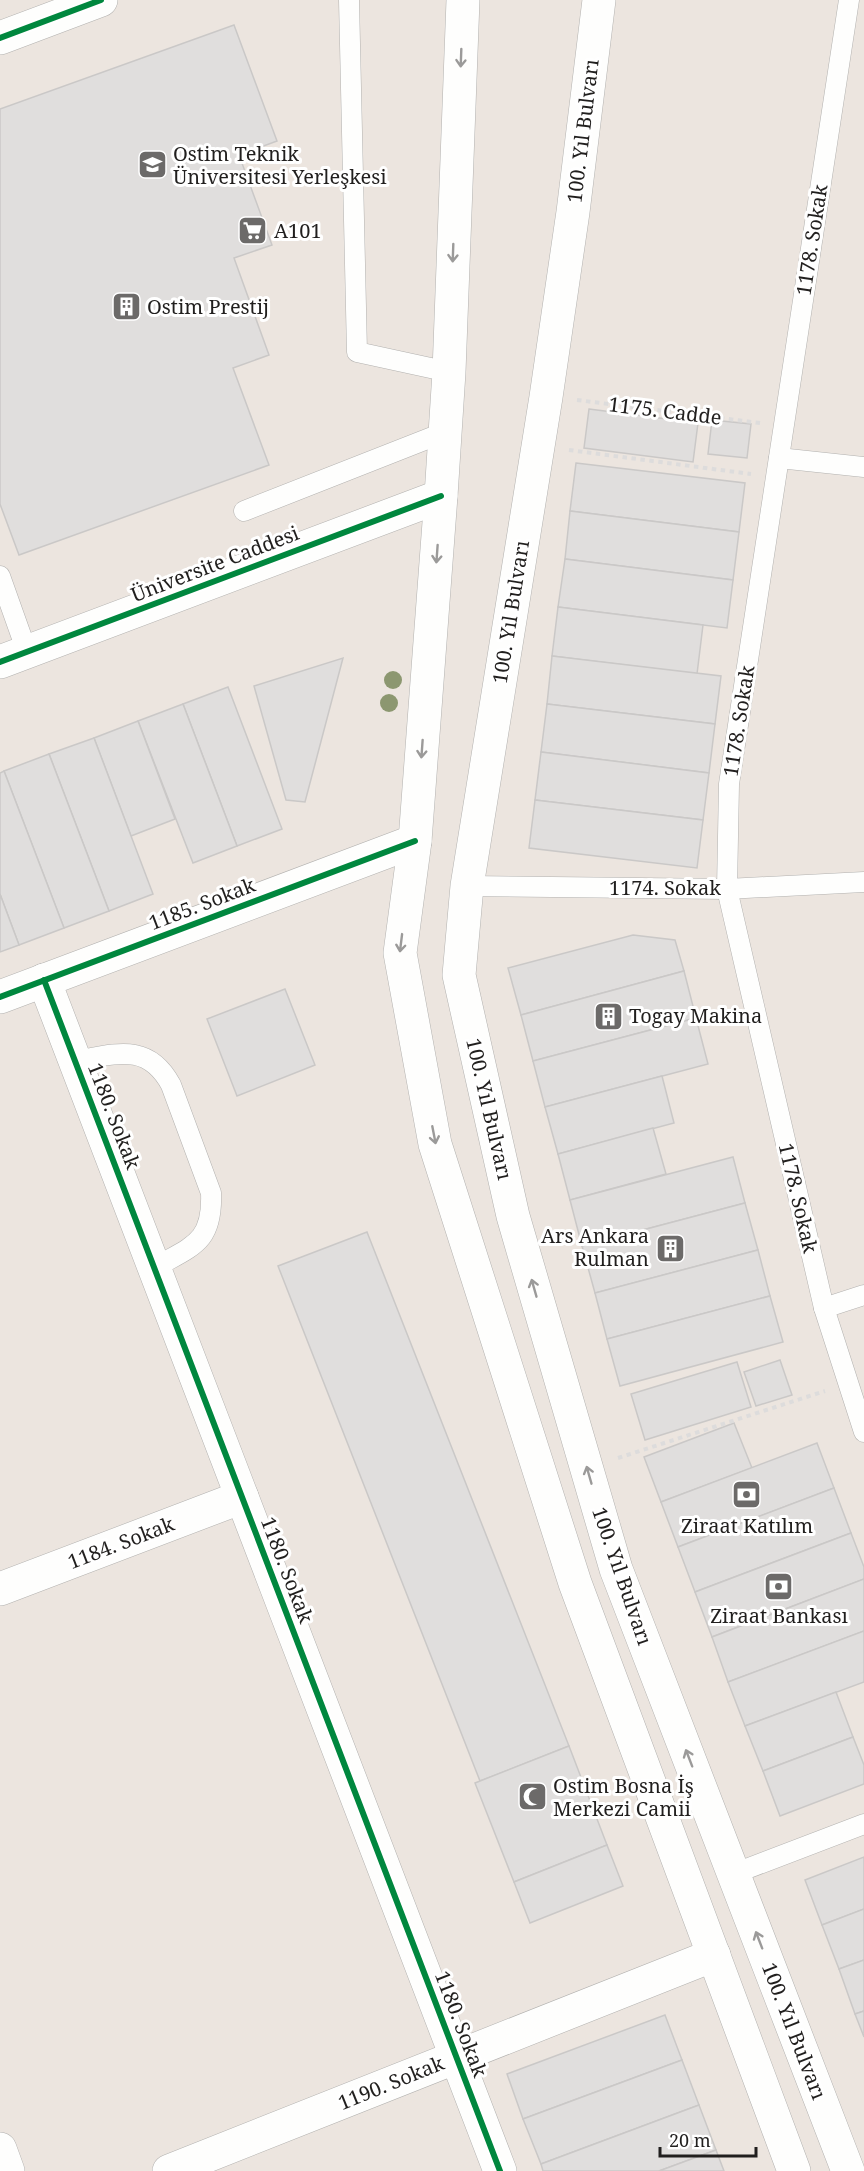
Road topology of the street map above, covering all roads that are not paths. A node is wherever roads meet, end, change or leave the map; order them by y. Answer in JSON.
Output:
{"nodes":[{"id":1,"x":101,"y":0,"type":"edge"},
{"id":2,"x":349,"y":0,"type":"edge"},
{"id":3,"x":463,"y":0,"type":"edge"},
{"id":4,"x":599,"y":0,"type":"edge"},
{"id":5,"x":849,"y":0,"type":"edge"},
{"id":6,"x":0,"y":38,"type":"edge"},
{"id":7,"x":449,"y":372,"type":"junction"},
{"id":8,"x":445,"y":432,"type":"junction"},
{"id":9,"x":779,"y":458,"type":"junction"},
{"id":10,"x":864,"y":467,"type":"edge"},
{"id":11,"x":441,"y":496,"type":"junction"},
{"id":12,"x":244,"y":511,"type":"dead end"},
{"id":13,"x":0,"y":576,"type":"edge"},
{"id":14,"x":13,"y":657,"type":"edge"},
{"id":15,"x":415,"y":841,"type":"junction"},
{"id":16,"x":864,"y":882,"type":"edge"},
{"id":17,"x":467,"y":886,"type":"junction"},
{"id":18,"x":727,"y":889,"type":"junction"},
{"id":19,"x":44,"y":980,"type":"junction"},
{"id":20,"x":0,"y":997,"type":"edge"},
{"id":21,"x":75,"y":1061,"type":"junction"},
{"id":22,"x":154,"y":1268,"type":"junction"},
{"id":23,"x":864,"y":1295,"type":"edge"},
{"id":24,"x":824,"y":1308,"type":"junction"},
{"id":25,"x":864,"y":1432,"type":"edge"},
{"id":26,"x":242,"y":1497,"type":"junction"},
{"id":27,"x":0,"y":1589,"type":"edge"},
{"id":28,"x":864,"y":1824,"type":"edge"},
{"id":29,"x":733,"y":1874,"type":"junction"},
{"id":30,"x":714,"y":1955,"type":"junction"},
{"id":31,"x":456,"y":2057,"type":"junction"},
{"id":32,"x":0,"y":2149,"type":"edge"},
{"id":33,"x":8,"y":2171,"type":"edge"},
{"id":34,"x":169,"y":2171,"type":"edge"},
{"id":35,"x":500,"y":2171,"type":"edge"},
{"id":36,"x":794,"y":2171,"type":"edge"},
{"id":37,"x":848,"y":2171,"type":"edge"}],
"edges":[{"from":1,"to":6,"type":"main road"},
{"from":2,"to":7,"type":"lane"},
{"from":3,"to":7,"type":"main road","one_way":true},
{"from":4,"to":17,"type":"main road","name":"100. Yıl Bulvarı"},
{"from":5,"to":9,"type":"lane","name":"1178. Sokak"},
{"from":7,"to":8,"type":"main road"},
{"from":8,"to":11,"type":"main road"},
{"from":8,"to":12,"type":"lane"},
{"from":9,"to":10,"type":"lane"},
{"from":9,"to":18,"type":"lane","name":"1178. Sokak"},
{"from":11,"to":14,"type":"main road","name":"Üniversite Caddesi"},
{"from":11,"to":15,"type":"main road","one_way":true},
{"from":13,"to":14,"type":"lane"},
{"from":15,"to":19,"type":"main road","name":"1185. Sokak"},
{"from":15,"to":30,"type":"main road","one_way":true},
{"from":16,"to":18,"type":"lane","name":"1174. Sokak"},
{"from":17,"to":18,"type":"lane","name":"1174. Sokak"},
{"from":29,"to":17,"type":"main road","name":"100. Yıl Bulvarı","one_way":true},
{"from":18,"to":24,"type":"lane","name":"1178. Sokak"},
{"from":19,"to":20,"type":"main road","name":"1185. Sokak"},
{"from":19,"to":21,"type":"main road","name":"1180. Sokak"},
{"from":21,"to":22,"type":"main road","name":"1180. Sokak"},
{"from":21,"to":22,"type":"lane"},
{"from":22,"to":26,"type":"main road","name":"1180. Sokak"},
{"from":23,"to":24,"type":"lane"},
{"from":24,"to":25,"type":"lane","name":"1178. Sokak"},
{"from":26,"to":27,"type":"main road","name":"1184. Sokak"},
{"from":26,"to":31,"type":"main road","name":"1180. Sokak"},
{"from":28,"to":29,"type":"lane"},
{"from":37,"to":29,"type":"main road","name":"100. Yıl Bulvarı","one_way":true},
{"from":30,"to":31,"type":"main road","name":"1190. Sokak"},
{"from":30,"to":36,"type":"main road"},
{"from":31,"to":34,"type":"main road","name":"1190. Sokak"},
{"from":31,"to":35,"type":"main road","name":"1180. Sokak"},
{"from":32,"to":33,"type":"main road"}]}
